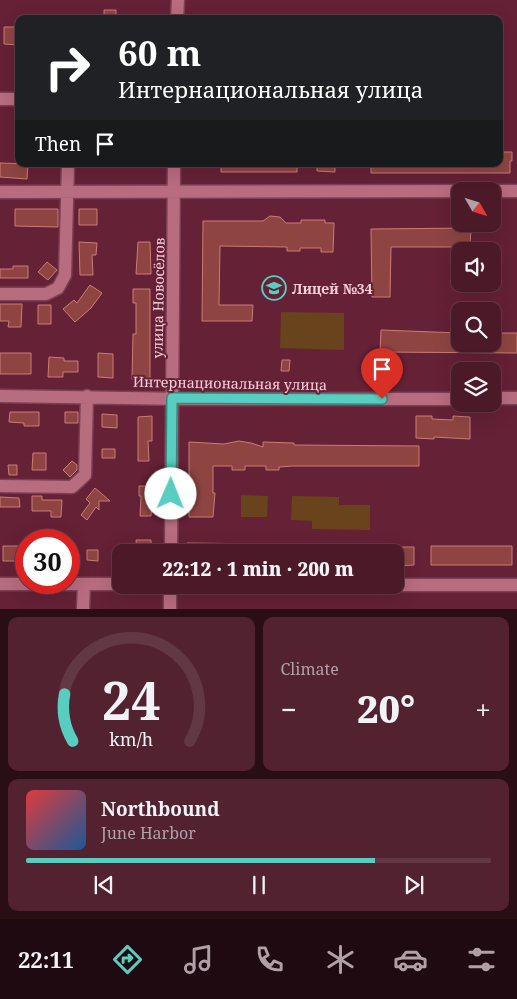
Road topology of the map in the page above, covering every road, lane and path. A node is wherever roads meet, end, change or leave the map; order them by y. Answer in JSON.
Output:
{"nodes":[{"id":1,"x":178,"y":0,"type":"edge"},
{"id":2,"x":177,"y":15,"type":"edge"},
{"id":3,"x":0,"y":99,"type":"edge"},
{"id":4,"x":15,"y":99,"type":"edge"},
{"id":5,"x":68,"y":167,"type":"edge"},
{"id":6,"x":174,"y":167,"type":"edge"},
{"id":7,"x":68,"y":191,"type":"junction"},
{"id":8,"x":174,"y":191,"type":"junction"},
{"id":9,"x":451,"y":191,"type":"edge"},
{"id":10,"x":501,"y":191,"type":"edge"},
{"id":11,"x":517,"y":191,"type":"edge"},
{"id":12,"x":0,"y":192,"type":"edge"},
{"id":13,"x":0,"y":294,"type":"edge"},
{"id":14,"x":0,"y":396,"type":"edge"},
{"id":15,"x":88,"y":396,"type":"junction"},
{"id":16,"x":172,"y":398,"type":"junction"},
{"id":17,"x":501,"y":398,"type":"edge"},
{"id":18,"x":517,"y":398,"type":"edge"},
{"id":19,"x":451,"y":399,"type":"edge"},
{"id":20,"x":0,"y":486,"type":"edge"},
{"id":21,"x":171,"y":544,"type":"edge"},
{"id":22,"x":0,"y":584,"type":"edge"},
{"id":23,"x":84,"y":584,"type":"junction"},
{"id":24,"x":112,"y":584,"type":"edge"},
{"id":25,"x":404,"y":585,"type":"edge"},
{"id":26,"x":517,"y":586,"type":"edge"},
{"id":27,"x":170,"y":594,"type":"edge"},
{"id":28,"x":83,"y":609,"type":"edge"},
{"id":29,"x":170,"y":609,"type":"edge"}],
"edges":[{"from":1,"to":2,"type":"street"},
{"from":3,"to":4,"type":"street"},
{"from":5,"to":7,"type":"street"},
{"from":6,"to":8,"type":"street","name":"улица Новосёлов"},
{"from":7,"to":8,"type":"street"},
{"from":7,"to":12,"type":"street"},
{"from":7,"to":13,"type":"street"},
{"from":8,"to":9,"type":"street"},
{"from":8,"to":16,"type":"street","name":"улица Новосёлов"},
{"from":10,"to":11,"type":"street"},
{"from":14,"to":15,"type":"street","name":"Интернациональная улица"},
{"from":15,"to":16,"type":"street","name":"Интернациональная улица"},
{"from":15,"to":20,"type":"street"},
{"from":16,"to":19,"type":"street","name":"Интернациональная улица"},
{"from":16,"to":21,"type":"street","name":"улица Новосёлов"},
{"from":17,"to":18,"type":"street"},
{"from":22,"to":23,"type":"street"},
{"from":23,"to":24,"type":"street"},
{"from":23,"to":28,"type":"street"},
{"from":25,"to":26,"type":"street"},
{"from":27,"to":29,"type":"street"}]}
